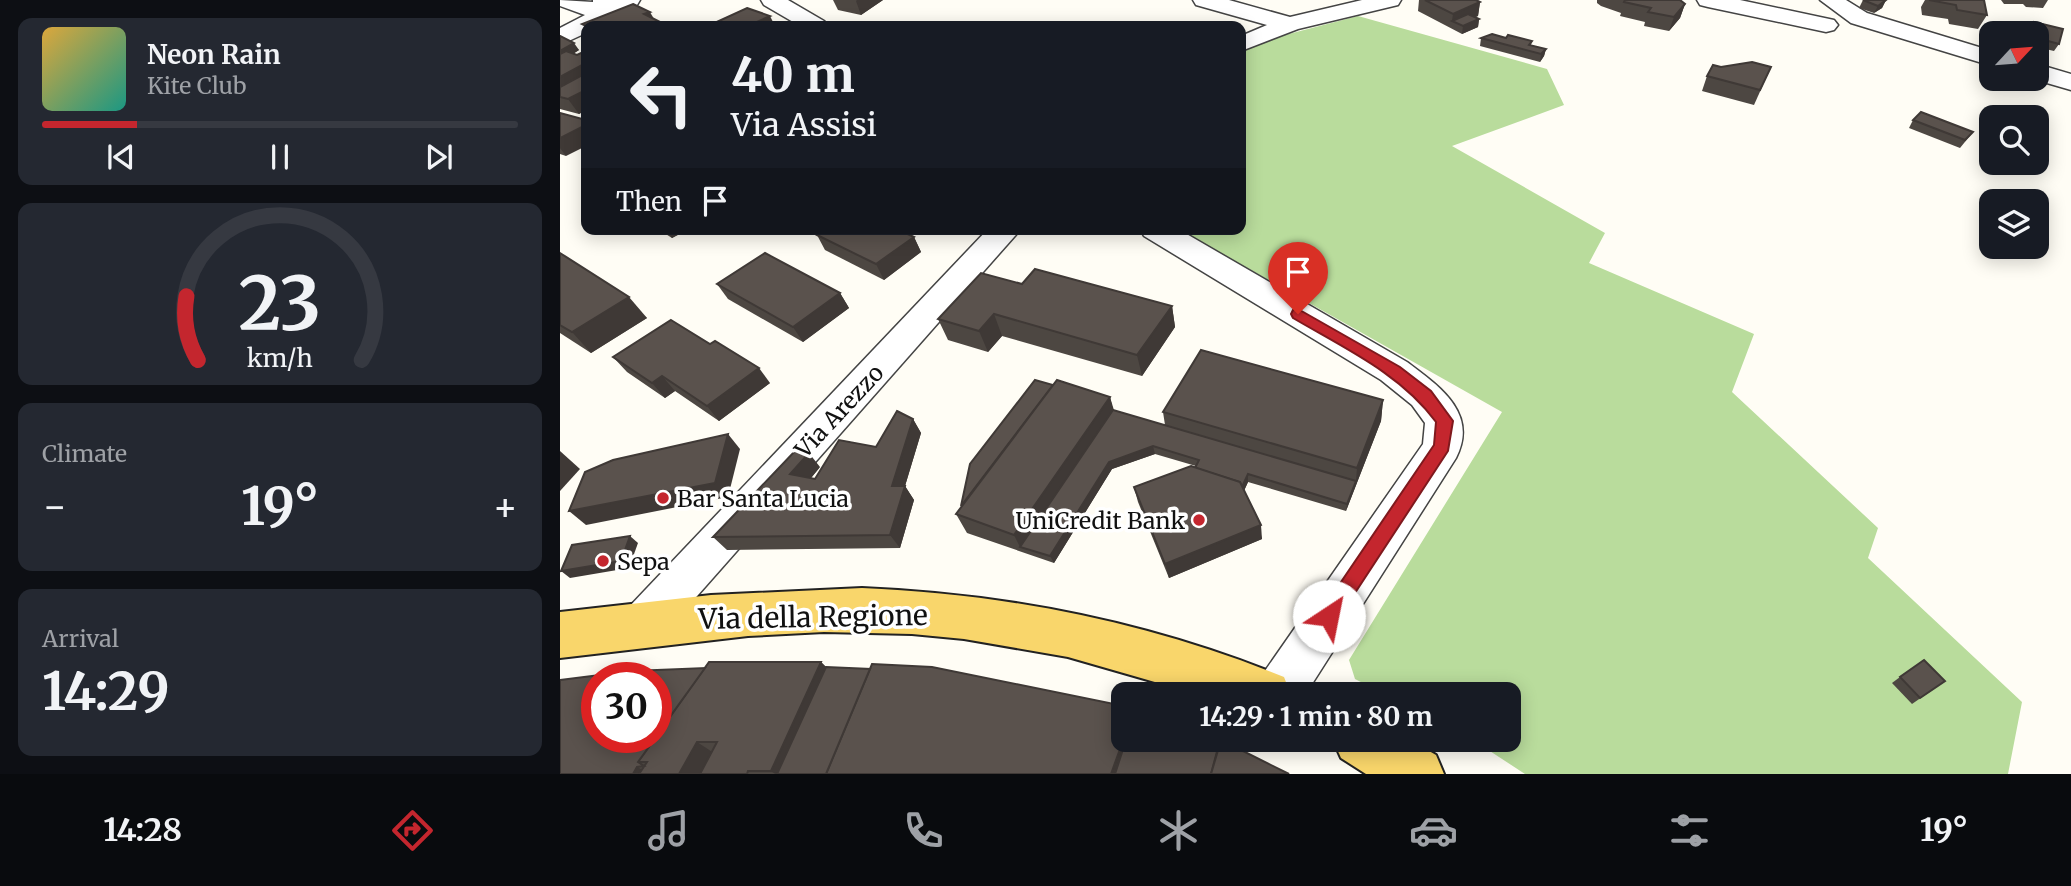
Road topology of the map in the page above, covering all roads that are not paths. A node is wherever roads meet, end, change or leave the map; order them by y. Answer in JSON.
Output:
{"nodes":[{"id":1,"x":564,"y":0,"type":"edge"},
{"id":2,"x":629,"y":0,"type":"edge"},
{"id":3,"x":772,"y":0,"type":"edge"},
{"id":4,"x":1204,"y":0,"type":"edge"},
{"id":5,"x":1390,"y":0,"type":"edge"},
{"id":6,"x":1708,"y":0,"type":"edge"},
{"id":7,"x":1831,"y":0,"type":"edge"},
{"id":8,"x":604,"y":7,"type":"edge"},
{"id":9,"x":584,"y":21,"type":"edge"},
{"id":10,"x":808,"y":21,"type":"edge"},
{"id":11,"x":581,"y":23,"type":"edge"},
{"id":12,"x":1290,"y":24,"type":"junction"},
{"id":13,"x":1826,"y":25,"type":"dead end"},
{"id":14,"x":560,"y":38,"type":"edge"},
{"id":15,"x":1246,"y":42,"type":"edge"},
{"id":16,"x":1979,"y":55,"type":"edge"},
{"id":17,"x":2049,"y":76,"type":"edge"},
{"id":18,"x":2071,"y":82,"type":"edge"},
{"id":19,"x":1000,"y":235,"type":"edge"},
{"id":20,"x":1165,"y":235,"type":"edge"},
{"id":21,"x":644,"y":623,"type":"junction"},
{"id":22,"x":560,"y":635,"type":"edge"},
{"id":23,"x":1235,"y":682,"type":"edge"},
{"id":24,"x":1286,"y":682,"type":"edge"},
{"id":25,"x":1379,"y":752,"type":"edge"},
{"id":26,"x":1417,"y":774,"type":"edge"}],
"edges":[{"from":1,"to":8,"type":"street"},
{"from":2,"to":8,"type":"street"},
{"from":3,"to":10,"type":"street"},
{"from":4,"to":12,"type":"street"},
{"from":5,"to":12,"type":"street"},
{"from":6,"to":13,"type":"street"},
{"from":7,"to":16,"type":"street"},
{"from":8,"to":9,"type":"street"},
{"from":11,"to":14,"type":"street"},
{"from":12,"to":15,"type":"street"},
{"from":17,"to":18,"type":"street"},
{"from":19,"to":21,"type":"street","name":"Via Arezzo"},
{"from":20,"to":24,"type":"street"},
{"from":21,"to":22,"type":"main road","name":"Via della Regione"},
{"from":21,"to":23,"type":"main road","name":"Via della Regione"},
{"from":25,"to":26,"type":"main road"}]}
